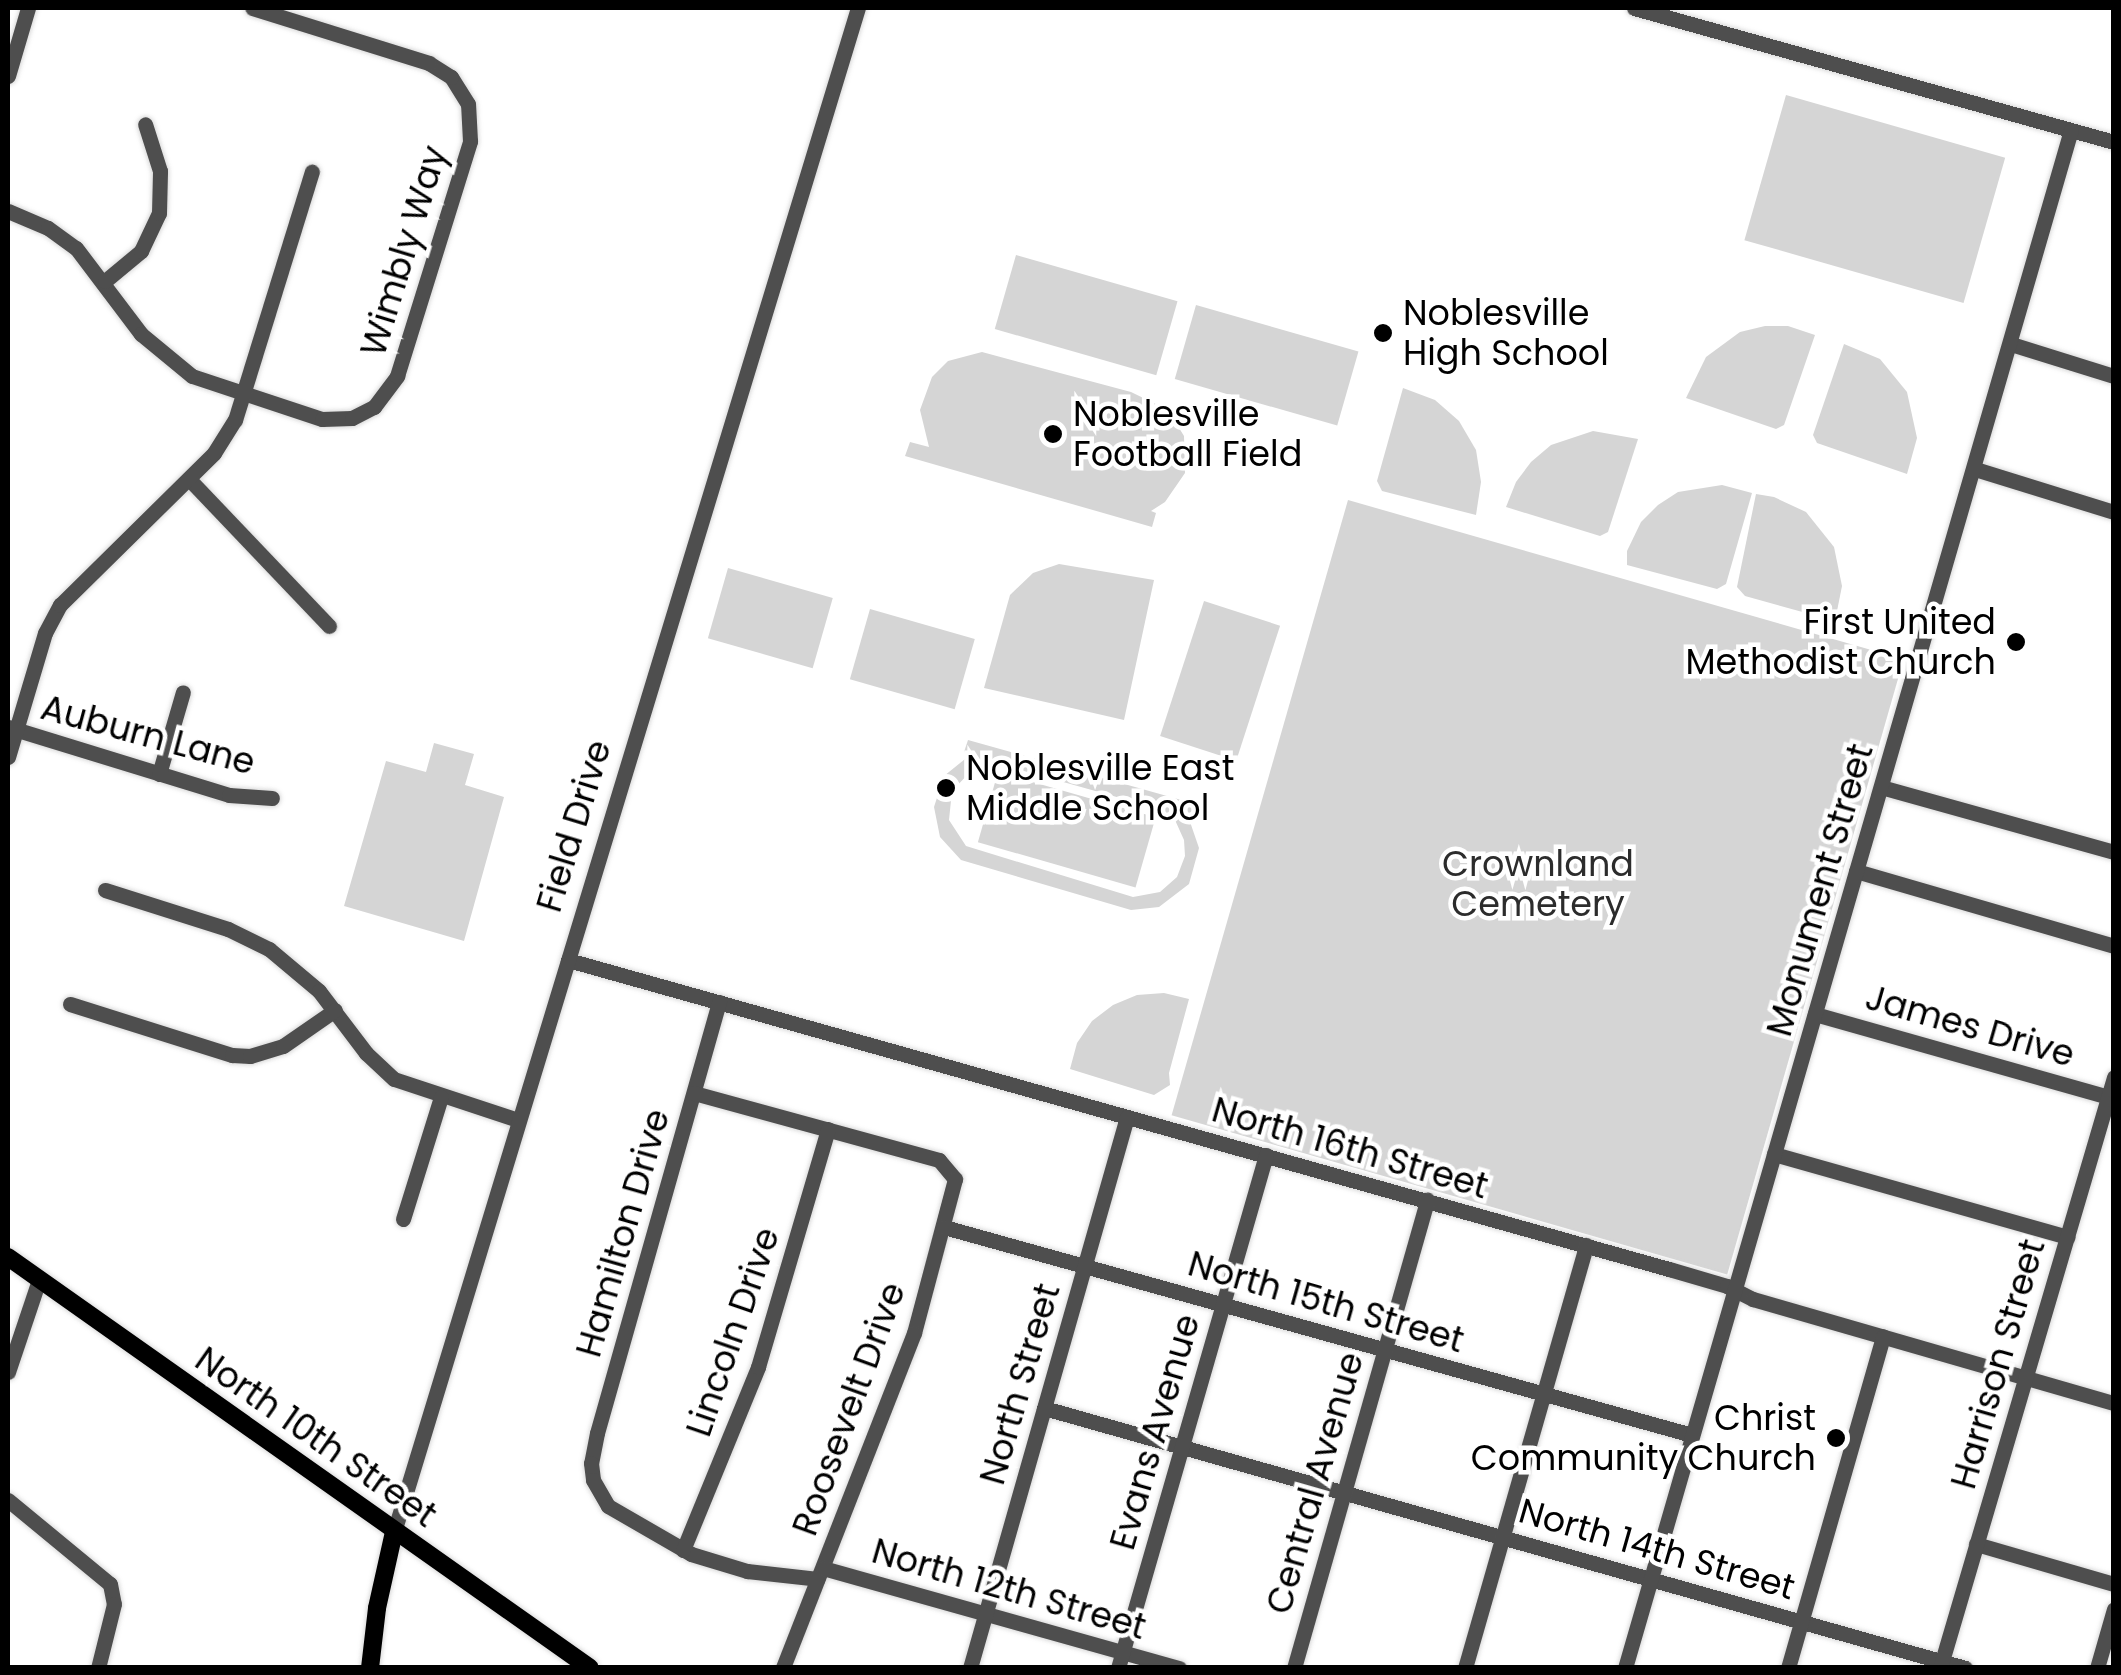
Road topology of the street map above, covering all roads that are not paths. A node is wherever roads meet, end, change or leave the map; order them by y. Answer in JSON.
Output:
{"nodes":[{"id":1,"x":28,"y":8,"type":"edge"},
{"id":2,"x":252,"y":8,"type":"edge"},
{"id":3,"x":858,"y":8,"type":"edge"},
{"id":4,"x":1634,"y":8,"type":"edge"},
{"id":5,"x":8,"y":76,"type":"edge"},
{"id":6,"x":145,"y":124,"type":"dead end"},
{"id":7,"x":2071,"y":130,"type":"junction"},
{"id":8,"x":2114,"y":142,"type":"edge"},
{"id":9,"x":312,"y":172,"type":"dead end"},
{"id":10,"x":8,"y":211,"type":"edge"},
{"id":11,"x":105,"y":280,"type":"junction"},
{"id":12,"x":2011,"y":344,"type":"junction"},
{"id":13,"x":2114,"y":376,"type":"edge"},
{"id":14,"x":244,"y":396,"type":"junction"},
{"id":15,"x":1975,"y":469,"type":"junction"},
{"id":16,"x":189,"y":478,"type":"junction"},
{"id":17,"x":2114,"y":512,"type":"edge"},
{"id":18,"x":330,"y":626,"type":"dead end"},
{"id":19,"x":183,"y":692,"type":"dead end"},
{"id":20,"x":12,"y":728,"type":"edge"},
{"id":21,"x":8,"y":757,"type":"edge"},
{"id":22,"x":159,"y":774,"type":"junction"},
{"id":23,"x":1881,"y":787,"type":"junction"},
{"id":24,"x":272,"y":798,"type":"dead end"},
{"id":25,"x":2114,"y":852,"type":"edge"},
{"id":26,"x":1856,"y":871,"type":"junction"},
{"id":27,"x":105,"y":890,"type":"dead end"},
{"id":28,"x":2114,"y":946,"type":"edge"},
{"id":29,"x":568,"y":960,"type":"junction"},
{"id":30,"x":718,"y":1002,"type":"junction"},
{"id":31,"x":70,"y":1004,"type":"dead end"},
{"id":32,"x":334,"y":1010,"type":"junction"},
{"id":33,"x":1815,"y":1014,"type":"junction"},
{"id":34,"x":2114,"y":1078,"type":"edge"},
{"id":35,"x":694,"y":1093,"type":"junction"},
{"id":36,"x":2108,"y":1096,"type":"junction"},
{"id":37,"x":441,"y":1097,"type":"junction"},
{"id":38,"x":1127,"y":1117,"type":"junction"},
{"id":39,"x":518,"y":1120,"type":"junction"},
{"id":40,"x":828,"y":1128,"type":"junction"},
{"id":41,"x":1774,"y":1154,"type":"junction"},
{"id":42,"x":1266,"y":1155,"type":"junction"},
{"id":43,"x":1427,"y":1200,"type":"junction"},
{"id":44,"x":404,"y":1219,"type":"dead end"},
{"id":45,"x":944,"y":1227,"type":"junction"},
{"id":46,"x":2067,"y":1237,"type":"junction"},
{"id":47,"x":1586,"y":1246,"type":"junction"},
{"id":48,"x":8,"y":1257,"type":"edge"},
{"id":49,"x":1084,"y":1266,"type":"junction"},
{"id":50,"x":39,"y":1280,"type":"junction"},
{"id":51,"x":1734,"y":1289,"type":"junction"},
{"id":52,"x":1223,"y":1304,"type":"junction"},
{"id":53,"x":1883,"y":1336,"type":"junction"},
{"id":54,"x":1384,"y":1350,"type":"junction"},
{"id":55,"x":8,"y":1372,"type":"edge"},
{"id":56,"x":2026,"y":1377,"type":"junction"},
{"id":57,"x":1544,"y":1394,"type":"junction"},
{"id":58,"x":2114,"y":1402,"type":"edge"},
{"id":59,"x":1044,"y":1408,"type":"junction"},
{"id":60,"x":1692,"y":1435,"type":"junction"},
{"id":61,"x":1182,"y":1447,"type":"junction"},
{"id":62,"x":593,"y":1480,"type":"joint"},
{"id":63,"x":1344,"y":1492,"type":"junction"},
{"id":64,"x":8,"y":1500,"type":"edge"},
{"id":65,"x":394,"y":1532,"type":"junction"},
{"id":66,"x":1502,"y":1537,"type":"junction"},
{"id":67,"x":1976,"y":1544,"type":"junction"},
{"id":68,"x":683,"y":1550,"type":"junction"},
{"id":69,"x":821,"y":1574,"type":"junction"},
{"id":70,"x":1650,"y":1578,"type":"junction"},
{"id":71,"x":2114,"y":1584,"type":"edge"},
{"id":72,"x":2114,"y":1608,"type":"edge"},
{"id":73,"x":985,"y":1614,"type":"junction"},
{"id":74,"x":1802,"y":1621,"type":"junction"},
{"id":75,"x":1120,"y":1660,"type":"edge"},
{"id":76,"x":1941,"y":1664,"type":"edge"},
{"id":77,"x":98,"y":1668,"type":"edge"},
{"id":78,"x":370,"y":1668,"type":"edge"},
{"id":79,"x":590,"y":1668,"type":"edge"},
{"id":80,"x":783,"y":1668,"type":"edge"},
{"id":81,"x":970,"y":1668,"type":"edge"},
{"id":82,"x":1179,"y":1668,"type":"edge"},
{"id":83,"x":1294,"y":1668,"type":"edge"},
{"id":84,"x":1465,"y":1668,"type":"edge"},
{"id":85,"x":1625,"y":1668,"type":"edge"},
{"id":86,"x":1788,"y":1668,"type":"edge"},
{"id":87,"x":1965,"y":1668,"type":"edge"},
{"id":88,"x":2097,"y":1668,"type":"edge"}],
"edges":[{"from":1,"to":5,"type":"street"},
{"from":2,"to":14,"type":"street","name":"Wimbly Way"},
{"from":3,"to":29,"type":"street","name":"Field Drive"},
{"from":4,"to":7,"type":"street"},
{"from":6,"to":11,"type":"street"},
{"from":7,"to":8,"type":"street"},
{"from":7,"to":12,"type":"street","name":"Monument Street"},
{"from":9,"to":14,"type":"street"},
{"from":10,"to":11,"type":"street","name":"Wimbly Way"},
{"from":11,"to":14,"type":"street","name":"Wimbly Way"},
{"from":12,"to":13,"type":"street"},
{"from":12,"to":15,"type":"street","name":"Monument Street"},
{"from":14,"to":16,"type":"street"},
{"from":15,"to":17,"type":"street"},
{"from":15,"to":23,"type":"street","name":"Monument Street"},
{"from":16,"to":18,"type":"street"},
{"from":16,"to":20,"type":"street"},
{"from":19,"to":22,"type":"street"},
{"from":20,"to":21,"type":"street"},
{"from":20,"to":22,"type":"street","name":"Auburn Lane"},
{"from":22,"to":24,"type":"street","name":"Auburn Lane"},
{"from":23,"to":25,"type":"street"},
{"from":23,"to":26,"type":"street","name":"Monument Street"},
{"from":26,"to":28,"type":"street"},
{"from":26,"to":33,"type":"street","name":"Monument Street"},
{"from":27,"to":32,"type":"street"},
{"from":29,"to":30,"type":"street","name":"North 16th Street"},
{"from":29,"to":39,"type":"street","name":"Field Drive"},
{"from":30,"to":35,"type":"street","name":"Hamilton Drive"},
{"from":30,"to":38,"type":"street","name":"North 16th Street"},
{"from":31,"to":32,"type":"street"},
{"from":32,"to":37,"type":"street"},
{"from":33,"to":36,"type":"street","name":"James Drive"},
{"from":33,"to":41,"type":"street","name":"Monument Street"},
{"from":34,"to":36,"type":"street","name":"Harrison Street"},
{"from":35,"to":40,"type":"street"},
{"from":35,"to":62,"type":"street","name":"Hamilton Drive"},
{"from":36,"to":46,"type":"street","name":"Harrison Street"},
{"from":37,"to":39,"type":"street"},
{"from":37,"to":44,"type":"street"},
{"from":38,"to":42,"type":"street","name":"North 16th Street"},
{"from":38,"to":49,"type":"street","name":"North Street"},
{"from":39,"to":65,"type":"street","name":"Field Drive"},
{"from":40,"to":45,"type":"street","name":"Roosevelt Drive"},
{"from":40,"to":68,"type":"street","name":"Lincoln Drive"},
{"from":41,"to":46,"type":"street"},
{"from":41,"to":51,"type":"street","name":"Monument Street"},
{"from":42,"to":43,"type":"street","name":"North 16th Street"},
{"from":42,"to":52,"type":"street","name":"Evans Avenue"},
{"from":43,"to":47,"type":"street","name":"North 16th Street"},
{"from":43,"to":54,"type":"street","name":"Central Avenue"},
{"from":45,"to":49,"type":"street","name":"North 15th Street"},
{"from":45,"to":69,"type":"street","name":"Roosevelt Drive"},
{"from":46,"to":56,"type":"street","name":"Harrison Street"},
{"from":47,"to":51,"type":"street","name":"North 16th Street"},
{"from":47,"to":57,"type":"street"},
{"from":48,"to":50,"type":"main road","name":"North 10th Street"},
{"from":49,"to":52,"type":"street","name":"North 15th Street"},
{"from":49,"to":59,"type":"street","name":"North Street"},
{"from":50,"to":55,"type":"street"},
{"from":50,"to":65,"type":"main road","name":"North 10th Street"},
{"from":51,"to":53,"type":"street","name":"North 16th Street"},
{"from":51,"to":60,"type":"street","name":"Monument Street"},
{"from":52,"to":54,"type":"street","name":"North 15th Street"},
{"from":52,"to":61,"type":"street","name":"Evans Avenue"},
{"from":53,"to":56,"type":"street","name":"North 16th Street"},
{"from":53,"to":74,"type":"street"},
{"from":54,"to":57,"type":"street","name":"North 15th Street"},
{"from":54,"to":63,"type":"street","name":"Central Avenue"},
{"from":56,"to":58,"type":"street","name":"North 16th Street"},
{"from":56,"to":67,"type":"street","name":"Harrison Street"},
{"from":57,"to":60,"type":"street","name":"North 15th Street"},
{"from":57,"to":66,"type":"street"},
{"from":59,"to":61,"type":"street","name":"North 14th Street"},
{"from":59,"to":73,"type":"street","name":"North Street"},
{"from":60,"to":70,"type":"street","name":"Monument Street"},
{"from":61,"to":63,"type":"street","name":"North 14th Street"},
{"from":61,"to":75,"type":"street","name":"Evans Avenue"},
{"from":62,"to":68,"type":"street","name":"North 12th Street"},
{"from":63,"to":66,"type":"street","name":"North 14th Street"},
{"from":63,"to":83,"type":"street","name":"Central Avenue"},
{"from":64,"to":77,"type":"street"},
{"from":65,"to":78,"type":"main road","name":"Field Drive"},
{"from":65,"to":79,"type":"main road","name":"North 10th Street"},
{"from":66,"to":70,"type":"street","name":"North 14th Street"},
{"from":66,"to":84,"type":"street"},
{"from":67,"to":71,"type":"street"},
{"from":67,"to":76,"type":"street","name":"Harrison Street"},
{"from":68,"to":69,"type":"street","name":"North 12th Street"},
{"from":69,"to":73,"type":"street","name":"North 12th Street"},
{"from":69,"to":80,"type":"street","name":"Roosevelt Drive"},
{"from":70,"to":74,"type":"street","name":"North 14th Street"},
{"from":70,"to":85,"type":"street","name":"Monument Street"},
{"from":72,"to":88,"type":"street"},
{"from":73,"to":75,"type":"street","name":"North 12th Street"},
{"from":73,"to":81,"type":"street","name":"North Street"},
{"from":74,"to":76,"type":"street","name":"North 14th Street"},
{"from":74,"to":86,"type":"street"},
{"from":75,"to":82,"type":"street","name":"North 12th Street"},
{"from":76,"to":87,"type":"street","name":"North 14th Street"}]}
